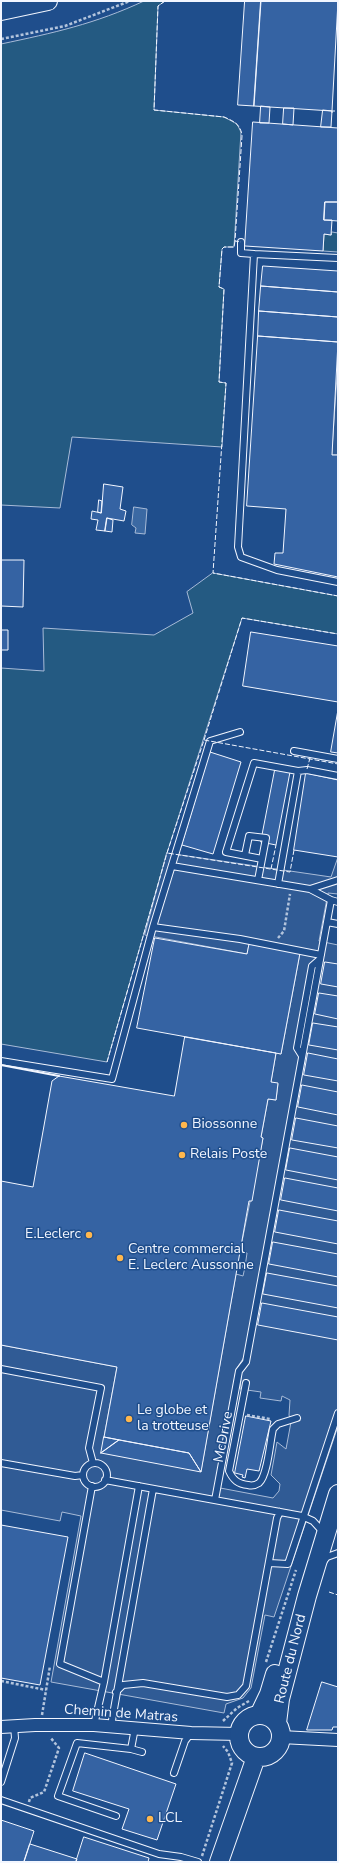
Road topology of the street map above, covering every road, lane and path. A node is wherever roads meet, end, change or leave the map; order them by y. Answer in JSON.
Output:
{"nodes":[{"id":1,"x":130,"y":1,"type":"edge"},
{"id":2,"x":35,"y":2,"type":"edge"},
{"id":3,"x":1,"y":11,"type":"edge"},
{"id":4,"x":1,"y":39,"type":"edge"},
{"id":5,"x":241,"y":242,"type":"dead end"},
{"id":6,"x":254,"y":254,"type":"junction"},
{"id":7,"x":338,"y":258,"type":"edge"},
{"id":8,"x":338,"y":582,"type":"edge"},
{"id":9,"x":240,"y":732,"type":"dead end"},
{"id":10,"x":294,"y":751,"type":"dead end"},
{"id":11,"x":338,"y":759,"type":"edge"},
{"id":12,"x":298,"y":771,"type":"junction"},
{"id":13,"x":338,"y":776,"type":"edge"},
{"id":14,"x":245,"y":855,"type":"junction"},
{"id":15,"x":262,"y":859,"type":"junction"},
{"id":16,"x":172,"y":866,"type":"junction"},
{"id":17,"x":258,"y":880,"type":"junction"},
{"id":18,"x":338,"y":880,"type":"edge"},
{"id":19,"x":278,"y":884,"type":"junction"},
{"id":20,"x":292,"y":886,"type":"junction"},
{"id":21,"x":310,"y":889,"type":"junction"},
{"id":22,"x":331,"y":900,"type":"junction"},
{"id":23,"x":338,"y":902,"type":"edge"},
{"id":24,"x":327,"y":922,"type":"junction"},
{"id":25,"x":338,"y":924,"type":"edge"},
{"id":26,"x":154,"y":927,"type":"junction"},
{"id":27,"x":276,"y":945,"type":"junction"},
{"id":28,"x":320,"y":957,"type":"junction"},
{"id":29,"x":1,"y":1061,"type":"edge"},
{"id":30,"x":237,"y":1266,"type":"dead end"},
{"id":31,"x":245,"y":1267,"type":"dead end"},
{"id":32,"x":1,"y":1369,"type":"edge"},
{"id":33,"x":246,"y":1383,"type":"dead end"},
{"id":34,"x":338,"y":1413,"type":"edge"},
{"id":35,"x":297,"y":1418,"type":"dead end"},
{"id":36,"x":243,"y":1421,"type":"dead end"},
{"id":37,"x":278,"y":1424,"type":"junction"},
{"id":38,"x":1,"y":1463,"type":"edge"},
{"id":39,"x":93,"y":1463,"type":"junction"},
{"id":40,"x":83,"y":1476,"type":"junction"},
{"id":41,"x":105,"y":1480,"type":"junction"},
{"id":42,"x":92,"y":1486,"type":"junction"},
{"id":43,"x":139,"y":1486,"type":"junction"},
{"id":44,"x":153,"y":1489,"type":"junction"},
{"id":45,"x":338,"y":1494,"type":"edge"},
{"id":46,"x":215,"y":1500,"type":"junction"},
{"id":47,"x":280,"y":1512,"type":"junction"},
{"id":48,"x":302,"y":1516,"type":"junction"},
{"id":49,"x":325,"y":1535,"type":"junction"},
{"id":50,"x":338,"y":1553,"type":"edge"},
{"id":51,"x":269,"y":1563,"type":"junction"},
{"id":52,"x":298,"y":1564,"type":"dead end"},
{"id":53,"x":314,"y":1572,"type":"junction"},
{"id":54,"x":306,"y":1596,"type":"junction"},
{"id":55,"x":266,"y":1662,"type":"dead end"},
{"id":56,"x":1,"y":1682,"type":"edge"},
{"id":57,"x":104,"y":1682,"type":"junction"},
{"id":58,"x":46,"y":1690,"type":"dead end"},
{"id":59,"x":116,"y":1692,"type":"junction"},
{"id":60,"x":255,"y":1695,"type":"dead end"},
{"id":61,"x":259,"y":1715,"type":"junction"},
{"id":62,"x":219,"y":1723,"type":"dead end"},
{"id":63,"x":94,"y":1725,"type":"junction"},
{"id":64,"x":14,"y":1726,"type":"junction"},
{"id":65,"x":110,"y":1726,"type":"junction"},
{"id":66,"x":1,"y":1727,"type":"edge"},
{"id":67,"x":135,"y":1728,"type":"junction"},
{"id":68,"x":279,"y":1730,"type":"junction"},
{"id":69,"x":191,"y":1733,"type":"junction"},
{"id":70,"x":47,"y":1734,"type":"dead end"},
{"id":71,"x":239,"y":1734,"type":"junction"},
{"id":72,"x":338,"y":1740,"type":"edge"},
{"id":73,"x":218,"y":1744,"type":"dead end"},
{"id":74,"x":131,"y":1749,"type":"junction"},
{"id":75,"x":142,"y":1752,"type":"dead end"},
{"id":76,"x":256,"y":1757,"type":"junction"},
{"id":77,"x":174,"y":1772,"type":"dead end"},
{"id":78,"x":1,"y":1782,"type":"edge"},
{"id":79,"x":1,"y":1800,"type":"edge"},
{"id":80,"x":27,"y":1809,"type":"junction"},
{"id":81,"x":116,"y":1816,"type":"dead end"},
{"id":82,"x":199,"y":1862,"type":"edge"},
{"id":83,"x":219,"y":1862,"type":"edge"}],
"edges":[{"from":1,"to":4,"type":"path"},
{"from":2,"to":3,"type":"main road"},
{"from":5,"to":6,"type":"lane"},
{"from":6,"to":7,"type":"lane"},
{"from":6,"to":8,"type":"lane"},
{"from":9,"to":16,"type":"lane"},
{"from":10,"to":11,"type":"lane"},
{"from":12,"to":13,"type":"lane"},
{"from":12,"to":14,"type":"lane"},
{"from":12,"to":19,"type":"lane"},
{"from":14,"to":15,"type":"lane"},
{"from":14,"to":15,"type":"lane"},
{"from":15,"to":17,"type":"lane"},
{"from":16,"to":17,"type":"lane"},
{"from":16,"to":26,"type":"lane"},
{"from":17,"to":19,"type":"lane"},
{"from":18,"to":21,"type":"lane"},
{"from":19,"to":20,"type":"lane"},
{"from":20,"to":21,"type":"lane"},
{"from":20,"to":27,"type":"path"},
{"from":21,"to":22,"type":"lane"},
{"from":22,"to":23,"type":"lane"},
{"from":22,"to":24,"type":"lane"},
{"from":24,"to":25,"type":"lane"},
{"from":24,"to":28,"type":"lane"},
{"from":26,"to":27,"type":"lane"},
{"from":26,"to":29,"type":"lane"},
{"from":27,"to":28,"type":"lane"},
{"from":28,"to":46,"type":"lane"},
{"from":30,"to":31,"type":"path"},
{"from":32,"to":39,"type":"lane"},
{"from":33,"to":37,"type":"lane","name":"McDrive"},
{"from":34,"to":48,"type":"lane"},
{"from":35,"to":37,"type":"lane"},
{"from":36,"to":37,"type":"path"},
{"from":38,"to":40,"type":"lane"},
{"from":39,"to":40,"type":"lane"},
{"from":39,"to":41,"type":"lane"},
{"from":40,"to":42,"type":"lane"},
{"from":41,"to":42,"type":"lane"},
{"from":41,"to":43,"type":"lane"},
{"from":42,"to":57,"type":"lane"},
{"from":43,"to":44,"type":"lane"},
{"from":43,"to":57,"type":"lane"},
{"from":44,"to":46,"type":"lane"},
{"from":44,"to":59,"type":"lane"},
{"from":45,"to":49,"type":"main road","name":"Route du Nord"},
{"from":46,"to":47,"type":"lane"},
{"from":47,"to":48,"type":"lane"},
{"from":47,"to":51,"type":"lane"},
{"from":48,"to":49,"type":"lane"},
{"from":48,"to":51,"type":"lane"},
{"from":49,"to":53,"type":"main road","name":"Route du Nord"},
{"from":50,"to":53,"type":"lane"},
{"from":51,"to":59,"type":"lane"},
{"from":52,"to":55,"type":"path"},
{"from":53,"to":54,"type":"main road","name":"Route du Nord"},
{"from":54,"to":61,"type":"main road","name":"Route du Nord"},
{"from":54,"to":68,"type":"main road","name":"Route du Nord"},
{"from":56,"to":58,"type":"path"},
{"from":57,"to":63,"type":"lane"},
{"from":59,"to":65,"type":"lane"},
{"from":60,"to":62,"type":"path"},
{"from":61,"to":68,"type":"main road"},
{"from":61,"to":71,"type":"main road"},
{"from":63,"to":64,"type":"street","name":"Chemin de Matras"},
{"from":63,"to":65,"type":"street","name":"Chemin de Matras"},
{"from":64,"to":66,"type":"street","name":"Chemin de Matras"},
{"from":64,"to":78,"type":"lane"},
{"from":65,"to":67,"type":"street","name":"Chemin de Matras"},
{"from":67,"to":69,"type":"street","name":"Chemin de Matras"},
{"from":67,"to":74,"type":"lane"},
{"from":68,"to":72,"type":"street"},
{"from":68,"to":76,"type":"main road"},
{"from":69,"to":71,"type":"street","name":"Chemin de Matras"},
{"from":69,"to":77,"type":"lane"},
{"from":70,"to":80,"type":"path"},
{"from":71,"to":76,"type":"main road"},
{"from":73,"to":82,"type":"path"},
{"from":74,"to":75,"type":"lane"},
{"from":74,"to":81,"type":"lane"},
{"from":76,"to":83,"type":"main road"},
{"from":79,"to":80,"type":"lane"},
{"from":80,"to":82,"type":"lane"}]}
